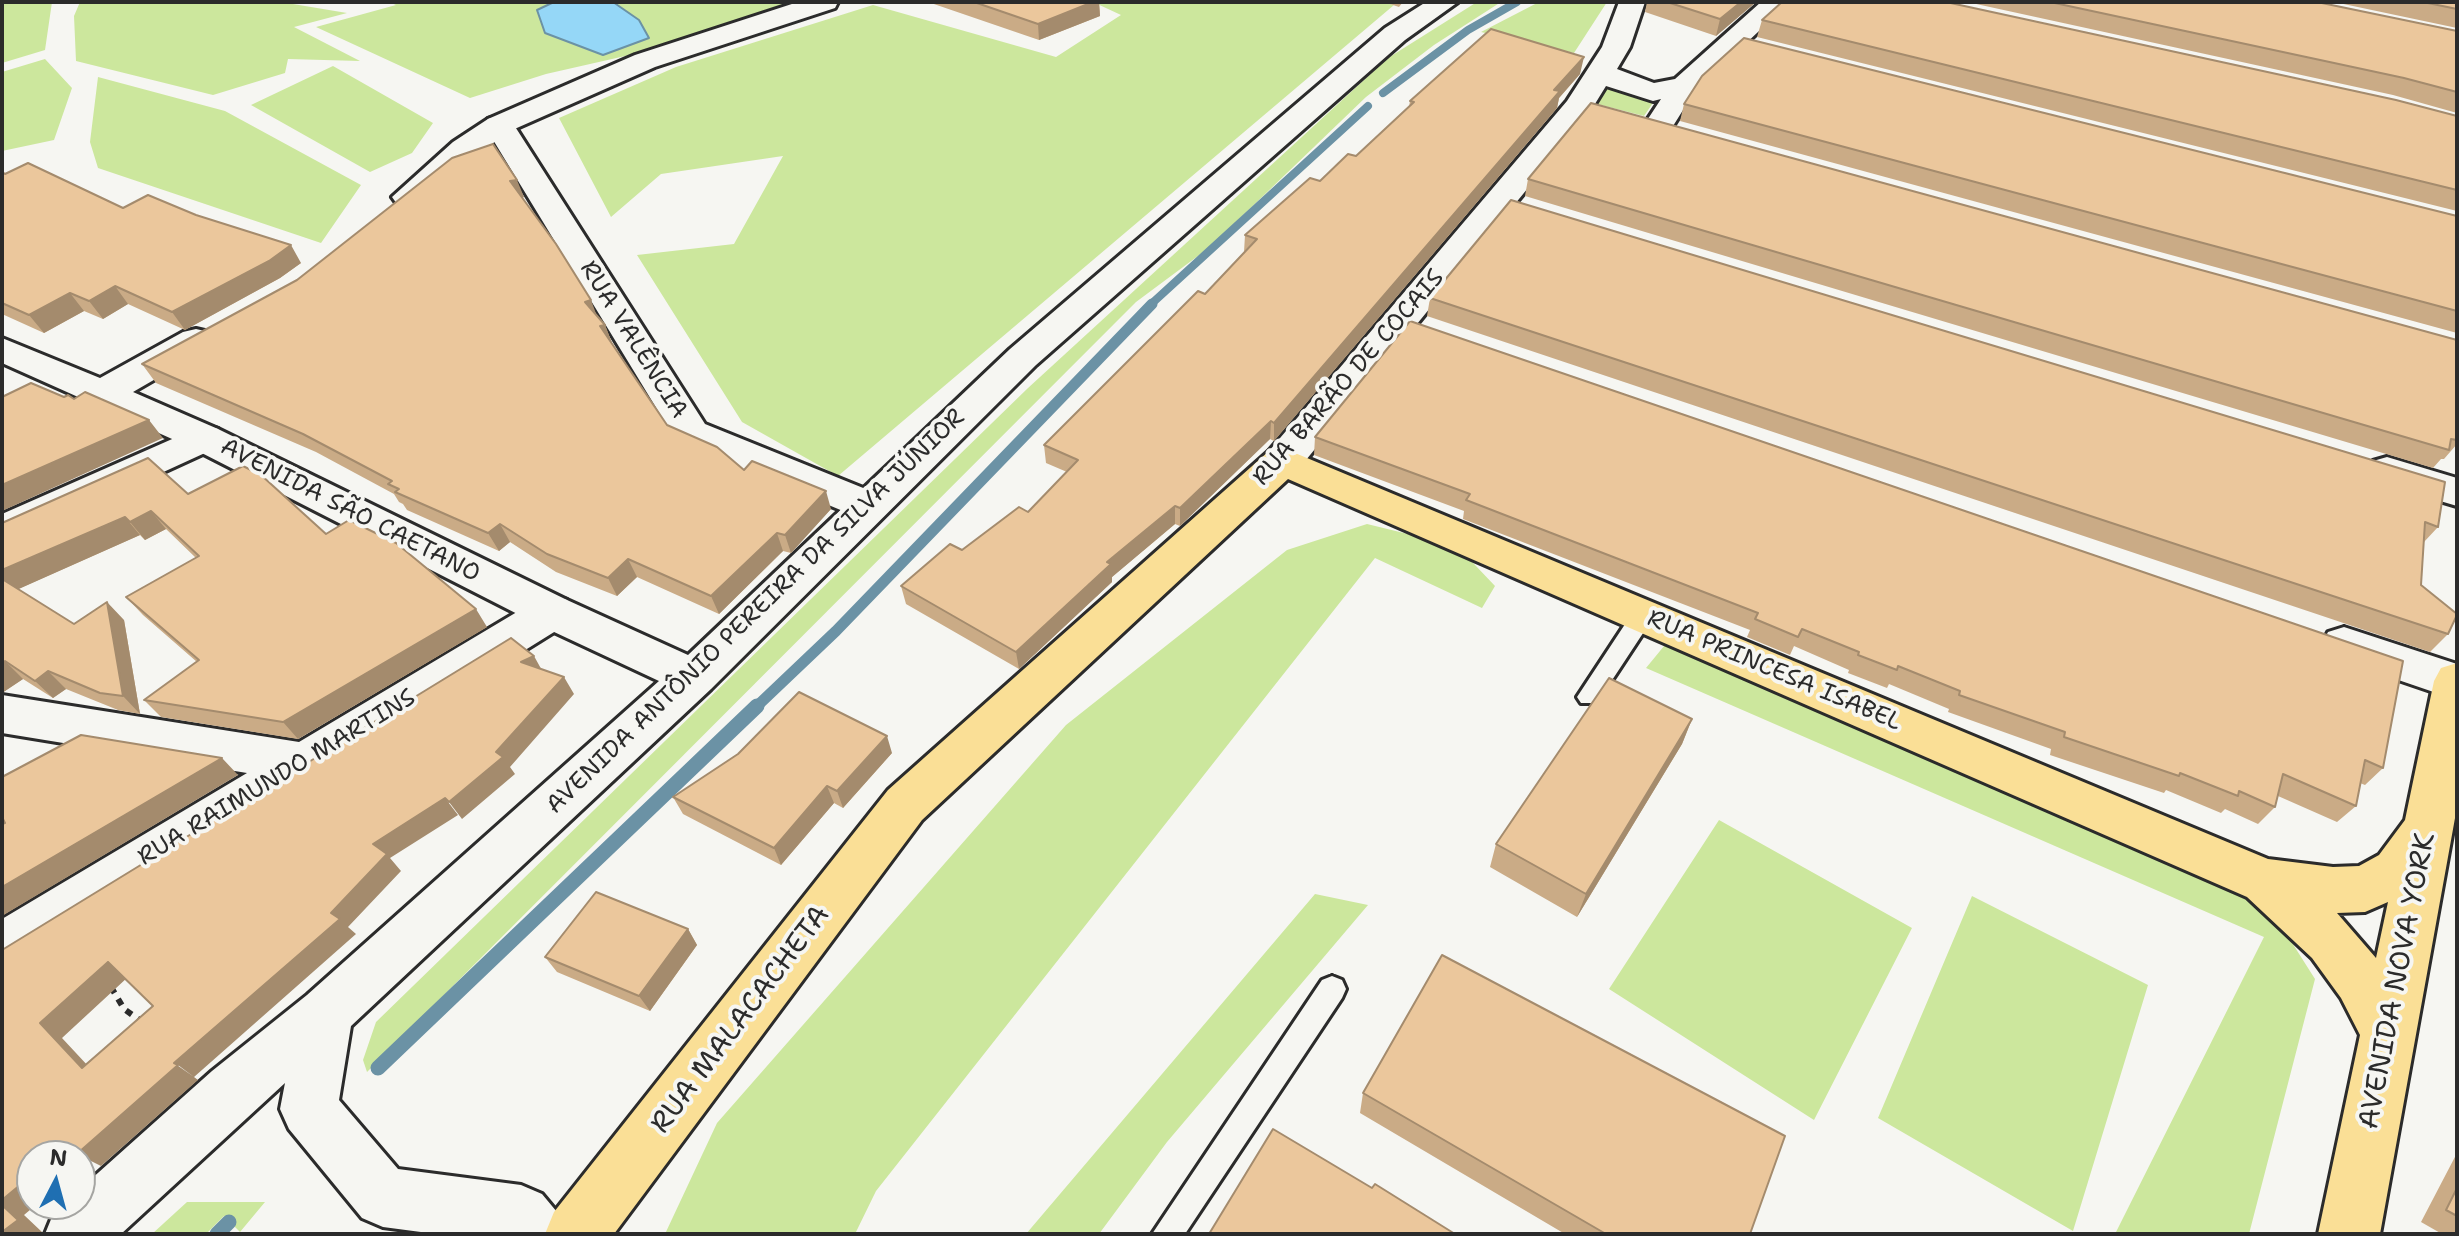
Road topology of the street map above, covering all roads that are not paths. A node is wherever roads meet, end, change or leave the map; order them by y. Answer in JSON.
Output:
{"nodes":[{"id":1,"x":825,"y":2,"type":"edge"},
{"id":2,"x":1445,"y":2,"type":"edge"},
{"id":3,"x":1632,"y":2,"type":"edge"},
{"id":4,"x":1777,"y":2,"type":"edge"},
{"id":5,"x":1730,"y":41,"type":"junction"},
{"id":6,"x":1761,"y":49,"type":"edge"},
{"id":7,"x":1601,"y":72,"type":"junction"},
{"id":8,"x":1684,"y":86,"type":"junction"},
{"id":9,"x":1632,"y":121,"type":"junction"},
{"id":10,"x":499,"y":125,"type":"junction"},
{"id":11,"x":386,"y":216,"type":"edge"},
{"id":12,"x":1400,"y":321,"type":"junction"},
{"id":13,"x":229,"y":323,"type":"edge"},
{"id":14,"x":1445,"y":337,"type":"edge"},
{"id":15,"x":2,"y":349,"type":"edge"},
{"id":16,"x":104,"y":392,"type":"junction"},
{"id":17,"x":204,"y":438,"type":"junction"},
{"id":18,"x":2351,"y":460,"type":"edge"},
{"id":19,"x":1283,"y":461,"type":"junction"},
{"id":20,"x":2457,"y":492,"type":"edge"},
{"id":21,"x":869,"y":506,"type":"junction"},
{"id":22,"x":2,"y":531,"type":"edge"},
{"id":23,"x":552,"y":612,"type":"junction"},
{"id":24,"x":1643,"y":615,"type":"junction"},
{"id":25,"x":2306,"y":631,"type":"edge"},
{"id":26,"x":695,"y":676,"type":"junction"},
{"id":27,"x":2457,"y":682,"type":"edge"},
{"id":28,"x":1589,"y":697,"type":"dead end"},
{"id":29,"x":2,"y":714,"type":"edge"},
{"id":30,"x":302,"y":762,"type":"junction"},
{"id":31,"x":905,"y":805,"type":"joint"},
{"id":32,"x":2443,"y":832,"type":"edge"},
{"id":33,"x":2265,"y":881,"type":"junction"},
{"id":34,"x":2,"y":947,"type":"edge"},
{"id":35,"x":1332,"y":989,"type":"dead end"},
{"id":36,"x":326,"y":1013,"type":"junction"},
{"id":37,"x":2388,"y":1032,"type":"junction"},
{"id":38,"x":76,"y":1234,"type":"edge"},
{"id":39,"x":535,"y":1234,"type":"edge"},
{"id":40,"x":576,"y":1234,"type":"edge"},
{"id":41,"x":1167,"y":1234,"type":"edge"},
{"id":42,"x":2349,"y":1234,"type":"edge"}],
"edges":[{"from":1,"to":10,"type":"street"},
{"from":2,"to":21,"type":"street","name":"AVENIDA ANTÔNIO PEREIRA DA SILVA JÚNIOR"},
{"from":3,"to":7,"type":"street","name":"RUA BARÃO DE COCAIS"},
{"from":4,"to":5,"type":"street"},
{"from":5,"to":6,"type":"street"},
{"from":5,"to":8,"type":"street"},
{"from":7,"to":8,"type":"street"},
{"from":7,"to":9,"type":"street","name":"RUA BARÃO DE COCAIS"},
{"from":8,"to":9,"type":"street"},
{"from":9,"to":12,"type":"street","name":"RUA BARÃO DE COCAIS"},
{"from":10,"to":11,"type":"street"},
{"from":10,"to":21,"type":"street","name":"RUA VALÊNCIA"},
{"from":12,"to":14,"type":"street"},
{"from":12,"to":19,"type":"street","name":"RUA BARÃO DE COCAIS"},
{"from":13,"to":16,"type":"street"},
{"from":15,"to":16,"type":"street","name":"AVENIDA SÃO CAETANO"},
{"from":16,"to":17,"type":"street","name":"AVENIDA SÃO CAETANO"},
{"from":17,"to":22,"type":"street"},
{"from":17,"to":23,"type":"street","name":"AVENIDA SÃO CAETANO"},
{"from":18,"to":20,"type":"street"},
{"from":19,"to":24,"type":"main road","name":"RUA PRINCESA ISABEL"},
{"from":19,"to":31,"type":"main road","name":"RUA BARÃO DE COCAIS"},
{"from":21,"to":26,"type":"street","name":"AVENIDA ANTÔNIO PEREIRA DA SILVA JÚNIOR"},
{"from":23,"to":26,"type":"street","name":"AVENIDA SÃO CAETANO"},
{"from":23,"to":30,"type":"street","name":"RUA RAIMUNDO MARTINS"},
{"from":24,"to":28,"type":"lane"},
{"from":24,"to":33,"type":"main road","name":"RUA PRINCESA ISABEL"},
{"from":25,"to":27,"type":"street"},
{"from":26,"to":36,"type":"street","name":"AVENIDA ANTÔNIO PEREIRA DA SILVA JÚNIOR"},
{"from":27,"to":32,"type":"main road","name":"AVENIDA NOVA YORK"},
{"from":29,"to":30,"type":"street"},
{"from":30,"to":34,"type":"street","name":"RUA RAIMUNDO MARTINS"},
{"from":31,"to":40,"type":"main road","name":"RUA MALACACHETA"},
{"from":32,"to":33,"type":"main road","name":"RUA PRINCESA ISABEL"},
{"from":32,"to":37,"type":"main road","name":"AVENIDA NOVA YORK"},
{"from":33,"to":37,"type":"main road","name":"RUA PRINCESA ISABEL"},
{"from":35,"to":41,"type":"lane"},
{"from":36,"to":38,"type":"street","name":"AVENIDA ANTÔNIO PEREIRA DA SILVA JÚNIOR"},
{"from":36,"to":39,"type":"street"},
{"from":37,"to":42,"type":"main road","name":"AVENIDA NOVA YORK"}]}
